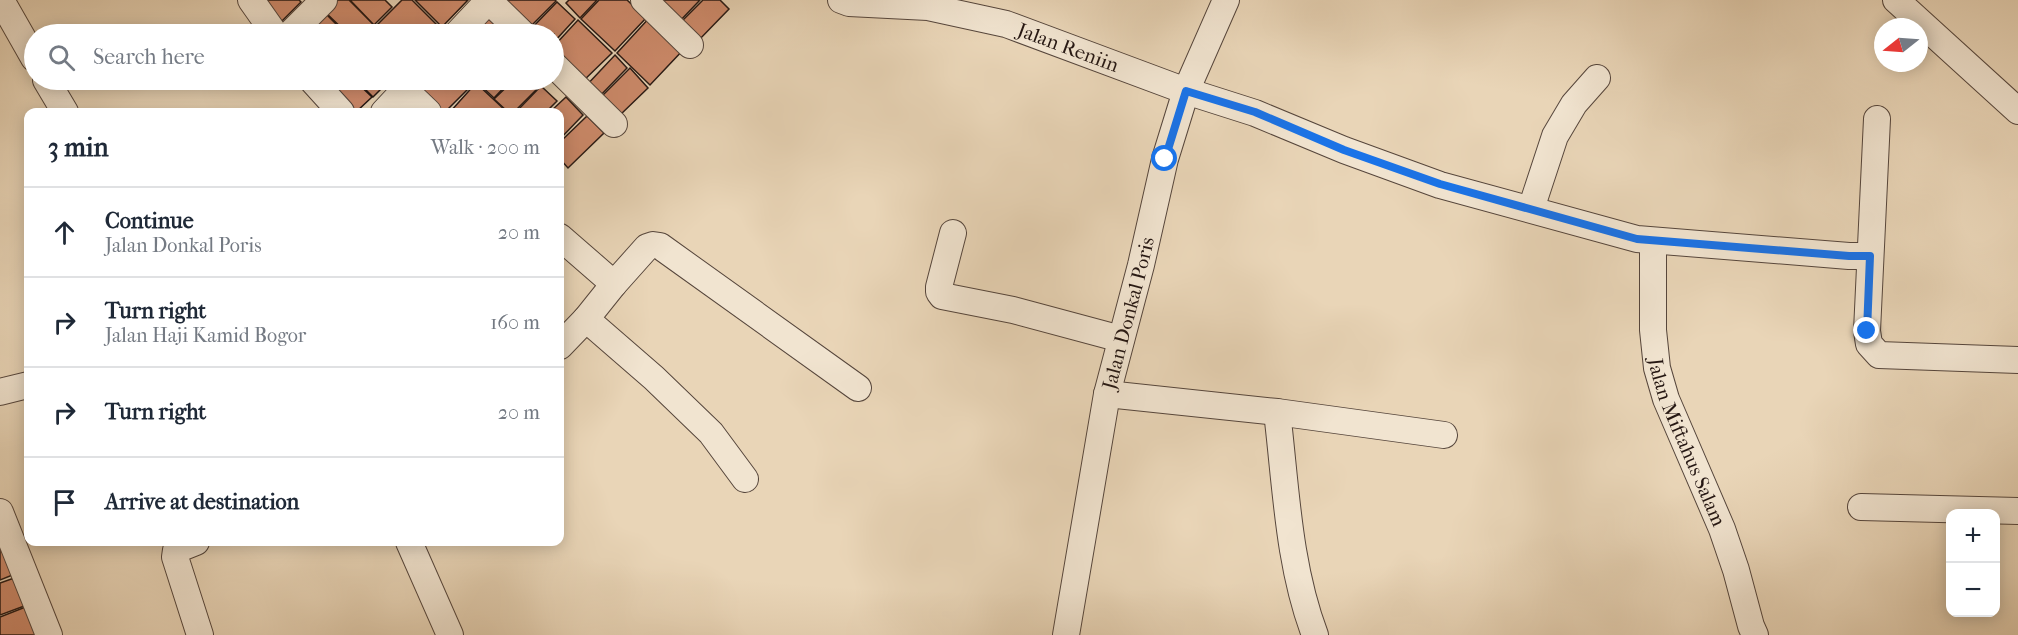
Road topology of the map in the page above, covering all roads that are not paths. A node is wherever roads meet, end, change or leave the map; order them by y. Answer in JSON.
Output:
{"nodes":[{"id":1,"x":1,"y":0,"type":"edge"},
{"id":2,"x":251,"y":0,"type":"edge"},
{"id":3,"x":324,"y":0,"type":"edge"},
{"id":4,"x":489,"y":0,"type":"edge"},
{"id":5,"x":644,"y":0,"type":"edge"},
{"id":6,"x":841,"y":0,"type":"edge"},
{"id":7,"x":1226,"y":0,"type":"edge"},
{"id":8,"x":1896,"y":0,"type":"edge"},
{"id":9,"x":268,"y":24,"type":"edge"},
{"id":10,"x":300,"y":24,"type":"edge"},
{"id":11,"x":466,"y":24,"type":"edge"},
{"id":12,"x":513,"y":24,"type":"edge"},
{"id":13,"x":24,"y":40,"type":"edge"},
{"id":14,"x":690,"y":45,"type":"dead end"},
{"id":15,"x":564,"y":74,"type":"edge"},
{"id":16,"x":1598,"y":78,"type":"dead end"},
{"id":17,"x":52,"y":90,"type":"edge"},
{"id":18,"x":321,"y":90,"type":"edge"},
{"id":19,"x":405,"y":90,"type":"edge"},
{"id":20,"x":413,"y":90,"type":"edge"},
{"id":21,"x":1186,"y":91,"type":"junction"},
{"id":22,"x":63,"y":108,"type":"edge"},
{"id":23,"x":337,"y":108,"type":"edge"},
{"id":24,"x":388,"y":108,"type":"edge"},
{"id":25,"x":425,"y":108,"type":"edge"},
{"id":26,"x":2018,"y":111,"type":"edge"},
{"id":27,"x":1877,"y":119,"type":"dead end"},
{"id":28,"x":614,"y":124,"type":"dead end"},
{"id":29,"x":1531,"y":209,"type":"junction"},
{"id":30,"x":953,"y":233,"type":"dead end"},
{"id":31,"x":564,"y":240,"type":"edge"},
{"id":32,"x":1653,"y":241,"type":"junction"},
{"id":33,"x":1870,"y":256,"type":"junction"},
{"id":34,"x":614,"y":284,"type":"junction"},
{"id":35,"x":586,"y":319,"type":"junction"},
{"id":36,"x":1121,"y":339,"type":"junction"},
{"id":37,"x":564,"y":342,"type":"edge"},
{"id":38,"x":2018,"y":360,"type":"edge"},
{"id":39,"x":24,"y":386,"type":"edge"},
{"id":40,"x":858,"y":388,"type":"dead end"},
{"id":41,"x":0,"y":392,"type":"edge"},
{"id":42,"x":1107,"y":394,"type":"junction"},
{"id":43,"x":1277,"y":412,"type":"junction"},
{"id":44,"x":1444,"y":435,"type":"dead end"},
{"id":45,"x":745,"y":479,"type":"dead end"},
{"id":46,"x":1862,"y":507,"type":"dead end"},
{"id":47,"x":2018,"y":511,"type":"edge"},
{"id":48,"x":0,"y":512,"type":"edge"},
{"id":49,"x":186,"y":546,"type":"edge"},
{"id":50,"x":411,"y":546,"type":"edge"},
{"id":51,"x":49,"y":635,"type":"edge"},
{"id":52,"x":200,"y":635,"type":"edge"},
{"id":53,"x":450,"y":635,"type":"edge"},
{"id":54,"x":1066,"y":635,"type":"edge"},
{"id":55,"x":1315,"y":635,"type":"edge"},
{"id":56,"x":1755,"y":635,"type":"edge"}],
"edges":[{"from":1,"to":13,"type":"street"},
{"from":2,"to":9,"type":"street"},
{"from":3,"to":10,"type":"street"},
{"from":4,"to":11,"type":"street"},
{"from":4,"to":12,"type":"street"},
{"from":5,"to":14,"type":"street"},
{"from":6,"to":21,"type":"street","name":"Jalan Reniin"},
{"from":7,"to":21,"type":"street","name":"Jalan Donkal Poris"},
{"from":8,"to":26,"type":"street"},
{"from":15,"to":28,"type":"street"},
{"from":16,"to":29,"type":"street"},
{"from":17,"to":22,"type":"street"},
{"from":18,"to":23,"type":"street"},
{"from":19,"to":24,"type":"street"},
{"from":20,"to":25,"type":"street"},
{"from":21,"to":29,"type":"street","name":"Jalan Reniin"},
{"from":21,"to":36,"type":"street","name":"Jalan Donkal Poris"},
{"from":27,"to":33,"type":"street"},
{"from":29,"to":32,"type":"street","name":"Jalan Reniin"},
{"from":30,"to":36,"type":"street"},
{"from":31,"to":34,"type":"street"},
{"from":32,"to":33,"type":"street","name":"Jalan Reniin"},
{"from":32,"to":56,"type":"street","name":"Jalan Miftahus Salam"},
{"from":33,"to":38,"type":"street"},
{"from":34,"to":35,"type":"street"},
{"from":34,"to":40,"type":"street"},
{"from":35,"to":37,"type":"street"},
{"from":35,"to":45,"type":"street"},
{"from":36,"to":42,"type":"street","name":"Jalan Donkal Poris"},
{"from":39,"to":41,"type":"street"},
{"from":42,"to":43,"type":"street"},
{"from":42,"to":54,"type":"street","name":"Jalan Donkal Poris"},
{"from":43,"to":44,"type":"street"},
{"from":43,"to":55,"type":"street"},
{"from":46,"to":47,"type":"street"},
{"from":48,"to":51,"type":"street"},
{"from":49,"to":52,"type":"street"},
{"from":50,"to":53,"type":"street"}]}
